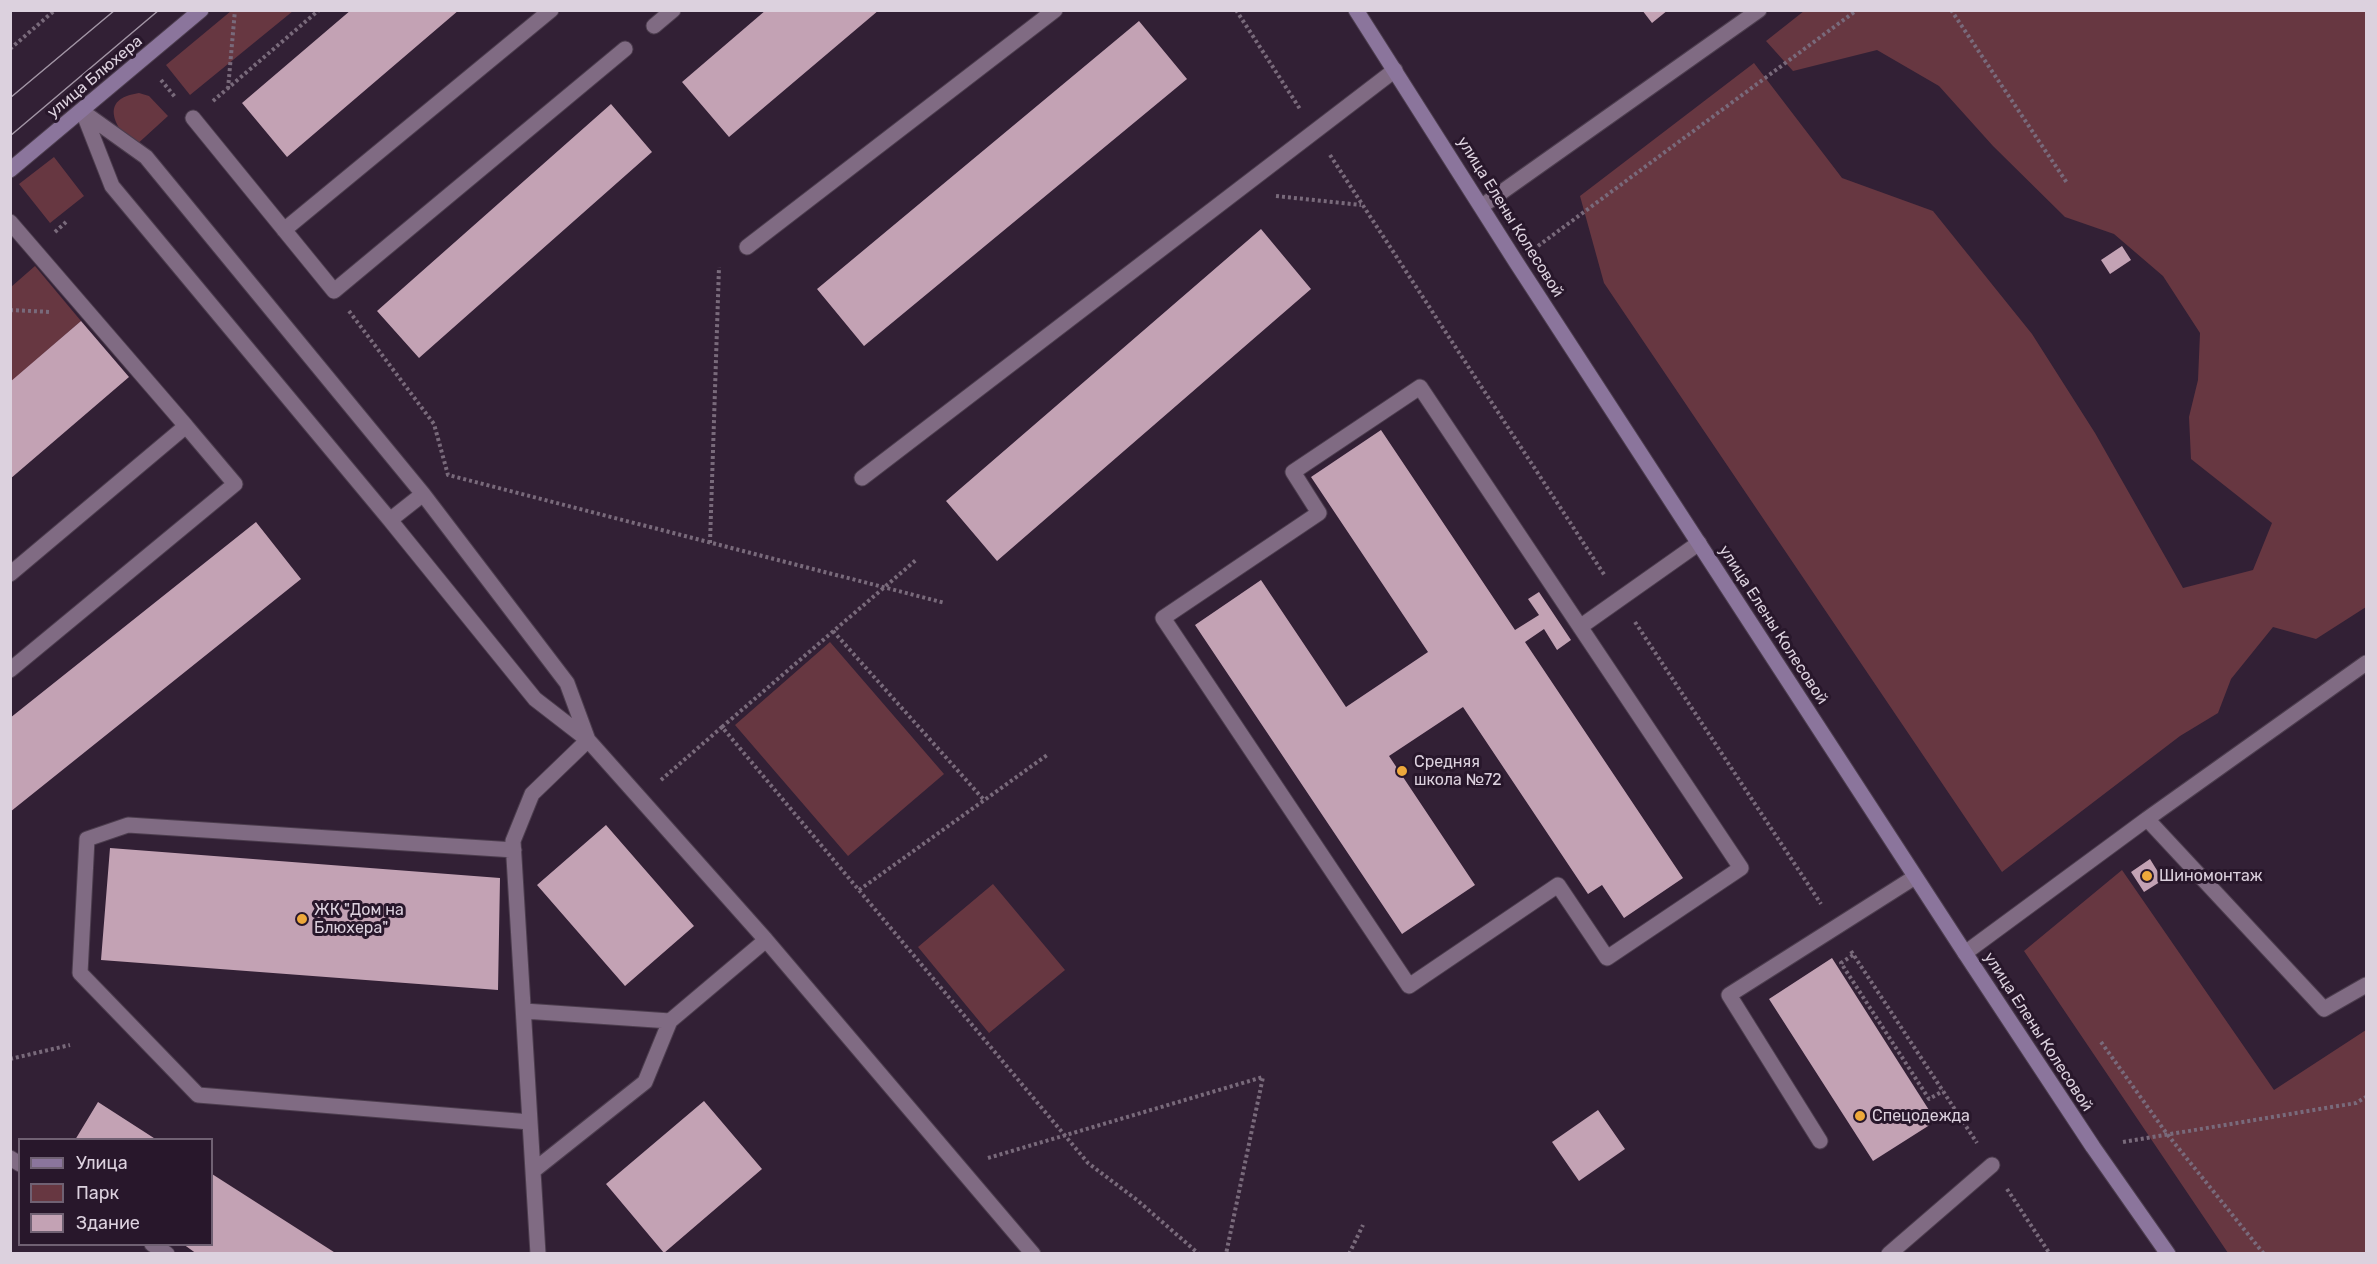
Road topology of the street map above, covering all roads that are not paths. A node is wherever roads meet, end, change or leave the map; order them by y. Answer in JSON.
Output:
{"nodes":[{"id":1,"x":201,"y":10,"type":"edge"},
{"id":2,"x":551,"y":10,"type":"edge"},
{"id":3,"x":673,"y":10,"type":"edge"},
{"id":4,"x":1055,"y":10,"type":"edge"},
{"id":5,"x":1356,"y":10,"type":"edge"},
{"id":6,"x":1759,"y":10,"type":"edge"},
{"id":7,"x":654,"y":26,"type":"dead end"},
{"id":8,"x":625,"y":49,"type":"dead end"},
{"id":9,"x":1395,"y":70,"type":"junction"},
{"id":10,"x":83,"y":112,"type":"junction"},
{"id":11,"x":193,"y":118,"type":"road end"},
{"id":12,"x":10,"y":170,"type":"edge"},
{"id":13,"x":1482,"y":206,"type":"junction"},
{"id":14,"x":10,"y":222,"type":"edge"},
{"id":15,"x":284,"y":230,"type":"junction"},
{"id":16,"x":747,"y":247,"type":"dead end"},
{"id":17,"x":186,"y":426,"type":"junction"},
{"id":18,"x":862,"y":478,"type":"dead end"},
{"id":19,"x":423,"y":494,"type":"junction"},
{"id":20,"x":390,"y":520,"type":"junction"},
{"id":21,"x":1699,"y":543,"type":"junction"},
{"id":22,"x":10,"y":574,"type":"edge"},
{"id":23,"x":1580,"y":627,"type":"junction"},
{"id":24,"x":2367,"y":663,"type":"edge"},
{"id":25,"x":10,"y":670,"type":"edge"},
{"id":26,"x":588,"y":740,"type":"junction"},
{"id":27,"x":2147,"y":819,"type":"junction"},
{"id":28,"x":514,"y":850,"type":"junction"},
{"id":29,"x":1915,"y":877,"type":"junction"},
{"id":30,"x":766,"y":940,"type":"junction"},
{"id":31,"x":1965,"y":953,"type":"junction"},
{"id":32,"x":2367,"y":985,"type":"edge"},
{"id":33,"x":524,"y":1011,"type":"junction"},
{"id":34,"x":670,"y":1021,"type":"junction"},
{"id":35,"x":530,"y":1122,"type":"junction"},
{"id":36,"x":1820,"y":1141,"type":"dead end"},
{"id":37,"x":1992,"y":1165,"type":"road end"},
{"id":38,"x":533,"y":1171,"type":"junction"},
{"id":39,"x":154,"y":1246,"type":"edge"},
{"id":40,"x":167,"y":1254,"type":"edge"},
{"id":41,"x":538,"y":1254,"type":"edge"},
{"id":42,"x":1033,"y":1254,"type":"edge"},
{"id":43,"x":1889,"y":1254,"type":"edge"},
{"id":44,"x":2168,"y":1254,"type":"edge"}],
"edges":[{"from":1,"to":10,"type":"street","name":"улица Блюхера"},
{"from":2,"to":15,"type":"lane"},
{"from":3,"to":7,"type":"lane"},
{"from":4,"to":16,"type":"lane"},
{"from":5,"to":9,"type":"street","name":"улица Елены Колесовой"},
{"from":6,"to":13,"type":"lane"},
{"from":8,"to":15,"type":"lane"},
{"from":9,"to":13,"type":"street","name":"улица Елены Колесовой"},
{"from":9,"to":18,"type":"lane"},
{"from":10,"to":12,"type":"street","name":"улица Блюхера"},
{"from":10,"to":19,"type":"lane"},
{"from":10,"to":20,"type":"lane"},
{"from":11,"to":15,"type":"lane"},
{"from":13,"to":21,"type":"street","name":"улица Елены Колесовой"},
{"from":14,"to":17,"type":"lane"},
{"from":17,"to":22,"type":"lane"},
{"from":17,"to":25,"type":"lane"},
{"from":19,"to":20,"type":"lane"},
{"from":19,"to":26,"type":"lane"},
{"from":20,"to":26,"type":"lane"},
{"from":21,"to":23,"type":"lane"},
{"from":21,"to":29,"type":"street","name":"улица Елены Колесовой"},
{"from":23,"to":23,"type":"lane"},
{"from":24,"to":27,"type":"lane"},
{"from":26,"to":28,"type":"lane"},
{"from":26,"to":30,"type":"lane"},
{"from":27,"to":31,"type":"lane"},
{"from":27,"to":32,"type":"lane"},
{"from":28,"to":33,"type":"lane"},
{"from":28,"to":35,"type":"lane"},
{"from":29,"to":31,"type":"street","name":"улица Елены Колесовой"},
{"from":29,"to":36,"type":"lane"},
{"from":30,"to":34,"type":"lane"},
{"from":30,"to":42,"type":"lane"},
{"from":31,"to":44,"type":"street","name":"улица Елены Колесовой"},
{"from":33,"to":34,"type":"lane"},
{"from":33,"to":35,"type":"lane"},
{"from":34,"to":38,"type":"lane"},
{"from":35,"to":38,"type":"lane"},
{"from":37,"to":43,"type":"lane"},
{"from":38,"to":41,"type":"lane"},
{"from":39,"to":40,"type":"lane"}]}
